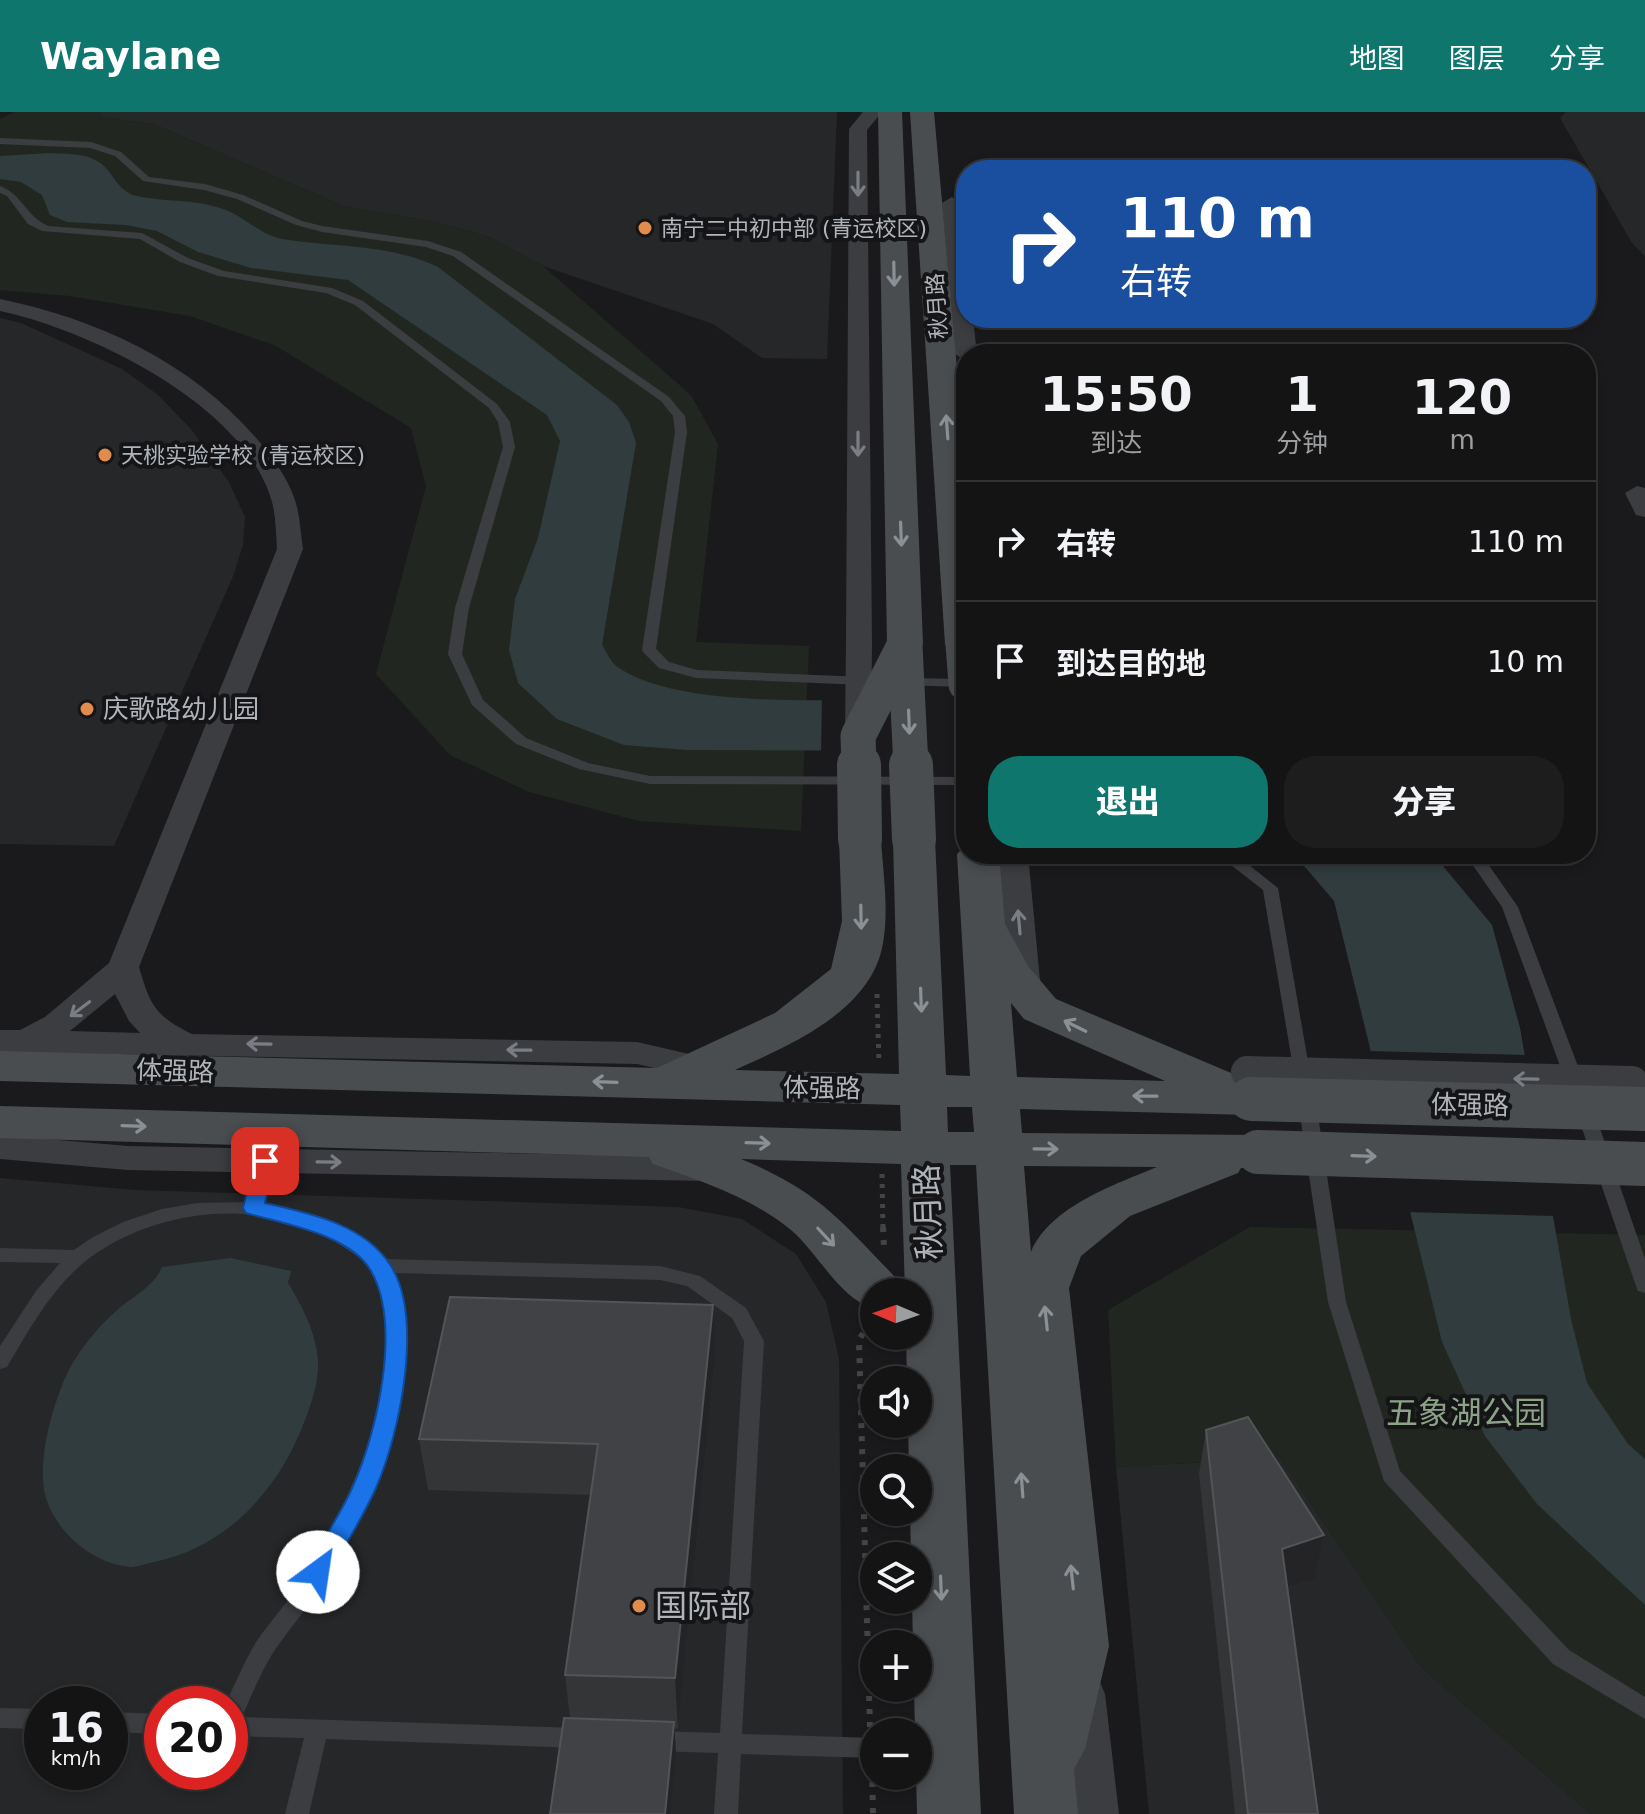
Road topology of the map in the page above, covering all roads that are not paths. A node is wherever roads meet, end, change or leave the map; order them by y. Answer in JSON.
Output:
{"nodes":[{"id":1,"x":873,"y":112,"type":"edge"},
{"id":2,"x":890,"y":112,"type":"edge"},
{"id":3,"x":922,"y":112,"type":"edge"},
{"id":4,"x":0,"y":141,"type":"edge"},
{"id":5,"x":951,"y":156,"type":"dead end"},
{"id":6,"x":0,"y":189,"type":"edge"},
{"id":7,"x":952,"y":203,"type":"junction"},
{"id":8,"x":931,"y":227,"type":"junction"},
{"id":9,"x":956,"y":246,"type":"edge"},
{"id":10,"x":0,"y":305,"type":"edge"},
{"id":11,"x":956,"y":553,"type":"edge"},
{"id":12,"x":905,"y":644,"type":"junction"},
{"id":13,"x":956,"y":683,"type":"edge"},
{"id":14,"x":858,"y":736,"type":"junction"},
{"id":15,"x":956,"y":781,"type":"edge"},
{"id":16,"x":979,"y":864,"type":"edge"},
{"id":17,"x":1014,"y":864,"type":"edge"},
{"id":18,"x":1238,"y":864,"type":"edge"},
{"id":19,"x":1480,"y":864,"type":"edge"},
{"id":20,"x":983,"y":922,"type":"junction"},
{"id":21,"x":123,"y":967,"type":"junction"},
{"id":22,"x":1025,"y":991,"type":"junction"},
{"id":23,"x":181,"y":1042,"type":"junction"},
{"id":24,"x":8,"y":1049,"type":"edge"},
{"id":25,"x":699,"y":1067,"type":"junction"},
{"id":26,"x":652,"y":1084,"type":"junction"},
{"id":27,"x":1249,"y":1086,"type":"junction"},
{"id":28,"x":789,"y":1087,"type":"junction"},
{"id":29,"x":924,"y":1091,"type":"junction"},
{"id":30,"x":1641,"y":1091,"type":"edge"},
{"id":31,"x":994,"y":1092,"type":"junction"},
{"id":32,"x":0,"y":1122,"type":"edge"},
{"id":33,"x":634,"y":1140,"type":"junction"},
{"id":34,"x":0,"y":1147,"type":"edge"},
{"id":35,"x":926,"y":1148,"type":"junction"},
{"id":36,"x":997,"y":1149,"type":"junction"},
{"id":37,"x":1252,"y":1152,"type":"junction"},
{"id":38,"x":265,"y":1161,"type":"junction"},
{"id":39,"x":1645,"y":1164,"type":"edge"},
{"id":40,"x":718,"y":1169,"type":"junction"},
{"id":41,"x":253,"y":1208,"type":"junction"},
{"id":42,"x":0,"y":1255,"type":"edge"},
{"id":43,"x":76,"y":1257,"type":"junction"},
{"id":44,"x":380,"y":1266,"type":"junction"},
{"id":45,"x":866,"y":1278,"type":"edge"},
{"id":46,"x":926,"y":1278,"type":"edge"},
{"id":47,"x":1645,"y":1286,"type":"edge"},
{"id":48,"x":926,"y":1350,"type":"edge"},
{"id":49,"x":0,"y":1362,"type":"edge"},
{"id":50,"x":1079,"y":1646,"type":"junction"},
{"id":51,"x":245,"y":1686,"type":"edge"},
{"id":52,"x":1645,"y":1709,"type":"edge"},
{"id":53,"x":0,"y":1718,"type":"edge"},
{"id":54,"x":932,"y":1718,"type":"edge"},
{"id":55,"x":24,"y":1719,"type":"edge"},
{"id":56,"x":248,"y":1727,"type":"edge"},
{"id":57,"x":317,"y":1729,"type":"junction"},
{"id":58,"x":604,"y":1739,"type":"edge"},
{"id":59,"x":636,"y":1740,"type":"edge"},
{"id":60,"x":732,"y":1744,"type":"junction"},
{"id":61,"x":860,"y":1748,"type":"edge"},
{"id":62,"x":932,"y":1750,"type":"edge"},
{"id":63,"x":1046,"y":1802,"type":"edge"},
{"id":64,"x":297,"y":1814,"type":"edge"},
{"id":65,"x":726,"y":1814,"type":"edge"},
{"id":66,"x":949,"y":1814,"type":"edge"},
{"id":67,"x":1096,"y":1814,"type":"edge"}],
"edges":[{"from":1,"to":14,"type":"street","one_way":true,"bridge":true},
{"from":2,"to":12,"type":"main road","name":"秋月路","one_way":true},
{"from":3,"to":8,"type":"main road","name":"秋月路"},
{"from":4,"to":13,"type":"lane"},
{"from":5,"to":7,"type":"main road"},
{"from":6,"to":15,"type":"lane"},
{"from":7,"to":8,"type":"main road"},
{"from":7,"to":9,"type":"street"},
{"from":11,"to":8,"type":"main road","name":"秋月路","one_way":true,"bridge":true},
{"from":10,"to":21,"type":"street"},
{"from":12,"to":14,"type":"main road","bridge":true},
{"from":12,"to":29,"type":"main road","name":"秋月路","one_way":true,"bridge":true},
{"from":14,"to":25,"type":"main road","one_way":true,"bridge":true},
{"from":16,"to":20,"type":"main road"},
{"from":22,"to":17,"type":"street","one_way":true},
{"from":18,"to":52,"type":"lane"},
{"from":19,"to":47,"type":"lane"},
{"from":20,"to":22,"type":"main road"},
{"from":20,"to":31,"type":"main road"},
{"from":21,"to":23,"type":"street"},
{"from":21,"to":24,"type":"street","one_way":true},
{"from":27,"to":22,"type":"main road","one_way":true},
{"from":23,"to":24,"type":"street"},
{"from":25,"to":23,"type":"street","one_way":true},
{"from":26,"to":24,"type":"main road","name":"体强路","one_way":true},
{"from":25,"to":26,"type":"main road"},
{"from":25,"to":28,"type":"street"},
{"from":26,"to":28,"type":"main road","name":"体强路"},
{"from":30,"to":27,"type":"main road","name":"体强路","one_way":true,"bridge":true},
{"from":27,"to":31,"type":"main road","name":"体强路","one_way":true},
{"from":28,"to":29,"type":"main road","name":"体强路"},
{"from":29,"to":31,"type":"main road","name":"体强路"},
{"from":29,"to":35,"type":"main road","name":"秋月路"},
{"from":31,"to":36,"type":"main road"},
{"from":32,"to":33,"type":"main road","name":"体强路","one_way":true},
{"from":33,"to":35,"type":"main road","name":"体强路","one_way":true},
{"from":33,"to":40,"type":"main road"},
{"from":34,"to":38,"type":"street"},
{"from":35,"to":36,"type":"main road","name":"体强路"},
{"from":35,"to":46,"type":"main road","name":"秋月路"},
{"from":36,"to":37,"type":"main road","name":"体强路","one_way":true},
{"from":63,"to":36,"type":"main road","one_way":true},
{"from":37,"to":39,"type":"main road","name":"体强路","one_way":true,"bridge":true},
{"from":50,"to":37,"type":"main road","one_way":true},
{"from":38,"to":40,"type":"street","one_way":true},
{"from":38,"to":41,"type":"lane"},
{"from":40,"to":45,"type":"main road","one_way":true},
{"from":41,"to":43,"type":"lane"},
{"from":41,"to":44,"type":"lane"},
{"from":42,"to":43,"type":"lane"},
{"from":43,"to":49,"type":"lane"},
{"from":44,"to":51,"type":"lane"},
{"from":44,"to":60,"type":"lane"},
{"from":48,"to":54,"type":"main road","name":"秋月路","one_way":true},
{"from":50,"to":63,"type":"main road"},
{"from":50,"to":67,"type":"street"},
{"from":53,"to":55,"type":"lane"},
{"from":56,"to":57,"type":"lane"},
{"from":57,"to":58,"type":"lane"},
{"from":57,"to":64,"type":"lane"},
{"from":59,"to":60,"type":"lane"},
{"from":60,"to":61,"type":"lane"},
{"from":60,"to":65,"type":"lane"},
{"from":62,"to":66,"type":"main road","name":"秋月路"}]}
